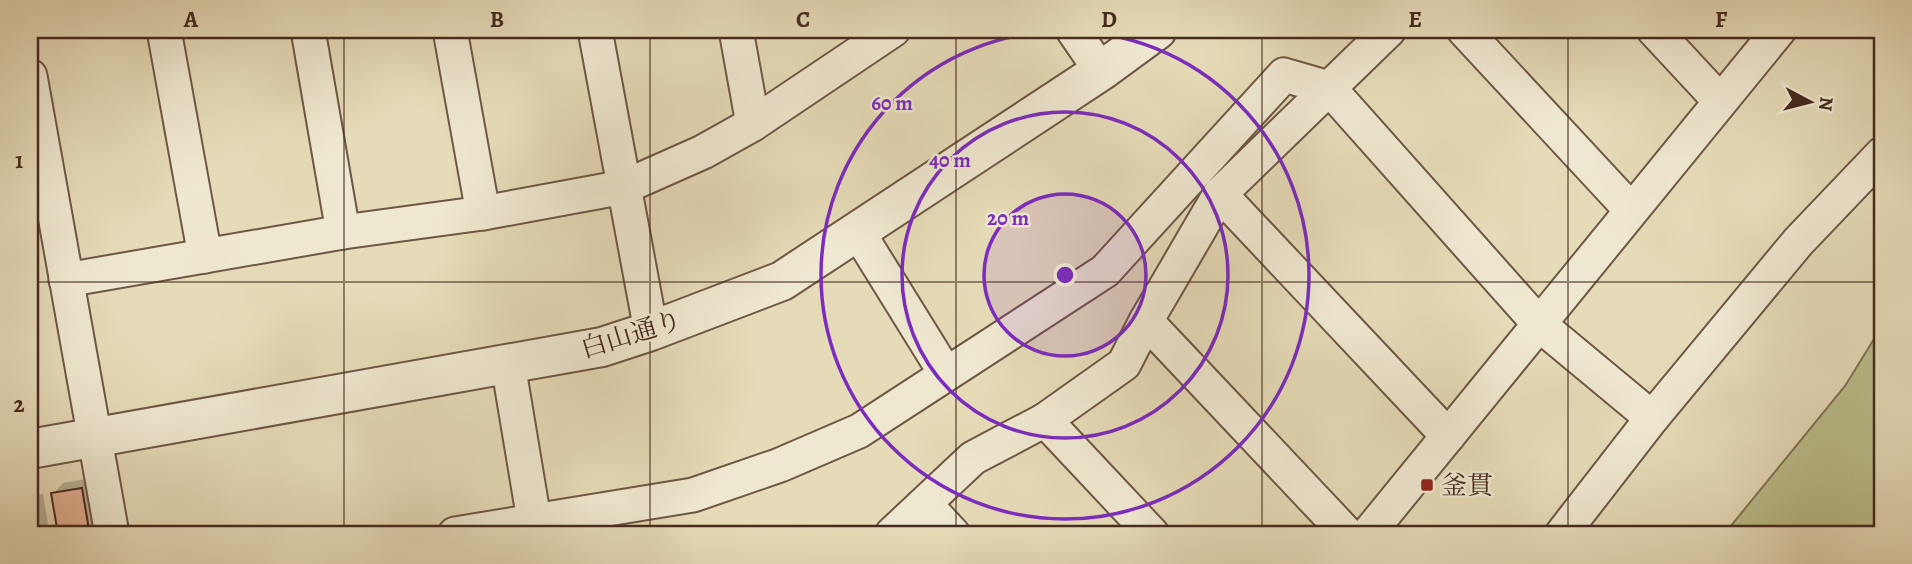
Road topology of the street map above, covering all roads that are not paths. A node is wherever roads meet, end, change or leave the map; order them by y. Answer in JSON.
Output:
{"nodes":[{"id":1,"x":164,"y":30,"type":"edge"},
{"id":2,"x":308,"y":30,"type":"edge"},
{"id":3,"x":450,"y":30,"type":"edge"},
{"id":4,"x":595,"y":30,"type":"edge"},
{"id":5,"x":736,"y":30,"type":"edge"},
{"id":6,"x":1073,"y":30,"type":"edge"},
{"id":7,"x":1157,"y":30,"type":"edge"},
{"id":8,"x":1389,"y":30,"type":"edge"},
{"id":9,"x":1464,"y":30,"type":"edge"},
{"id":10,"x":1654,"y":30,"type":"edge"},
{"id":11,"x":1779,"y":30,"type":"edge"},
{"id":12,"x":882,"y":33,"type":"edge"},
{"id":13,"x":1101,"y":71,"type":"junction"},
{"id":14,"x":30,"y":76,"type":"edge"},
{"id":15,"x":1329,"y":88,"type":"junction"},
{"id":16,"x":1720,"y":102,"type":"junction"},
{"id":17,"x":753,"y":124,"type":"junction"},
{"id":18,"x":1882,"y":154,"type":"edge"},
{"id":19,"x":624,"y":187,"type":"junction"},
{"id":20,"x":1220,"y":194,"type":"junction"},
{"id":21,"x":1631,"y":210,"type":"junction"},
{"id":22,"x":483,"y":213,"type":"junction"},
{"id":23,"x":343,"y":232,"type":"junction"},
{"id":24,"x":858,"y":232,"type":"junction"},
{"id":25,"x":205,"y":256,"type":"junction"},
{"id":26,"x":66,"y":280,"type":"junction"},
{"id":27,"x":1146,"y":321,"type":"junction"},
{"id":28,"x":1540,"y":325,"type":"junction"},
{"id":29,"x":651,"y":331,"type":"junction"},
{"id":30,"x":508,"y":364,"type":"junction"},
{"id":31,"x":946,"y":374,"type":"junction"},
{"id":32,"x":1652,"y":418,"type":"junction"},
{"id":33,"x":1045,"y":420,"type":"junction"},
{"id":34,"x":1448,"y":436,"type":"junction"},
{"id":35,"x":94,"y":438,"type":"junction"},
{"id":36,"x":30,"y":449,"type":"edge"},
{"id":37,"x":925,"y":504,"type":"junction"},
{"id":38,"x":534,"y":520,"type":"junction"},
{"id":39,"x":112,"y":534,"type":"edge"},
{"id":40,"x":455,"y":534,"type":"edge"},
{"id":41,"x":892,"y":534,"type":"edge"},
{"id":42,"x":953,"y":534,"type":"edge"},
{"id":43,"x":1153,"y":534,"type":"edge"},
{"id":44,"x":1348,"y":534,"type":"edge"},
{"id":45,"x":1368,"y":534,"type":"edge"},
{"id":46,"x":1562,"y":534,"type":"edge"}],
"edges":[{"from":1,"to":25,"type":"street"},
{"from":2,"to":23,"type":"street"},
{"from":3,"to":22,"type":"street"},
{"from":4,"to":19,"type":"street"},
{"from":5,"to":17,"type":"street"},
{"from":6,"to":13,"type":"street"},
{"from":7,"to":13,"type":"street","name":"白山通り"},
{"from":8,"to":15,"type":"street"},
{"from":9,"to":21,"type":"street"},
{"from":10,"to":16,"type":"street"},
{"from":11,"to":16,"type":"street"},
{"from":12,"to":17,"type":"street"},
{"from":13,"to":24,"type":"street","name":"白山通り"},
{"from":14,"to":26,"type":"street"},
{"from":15,"to":20,"type":"street"},
{"from":15,"to":28,"type":"street"},
{"from":15,"to":31,"type":"street"},
{"from":16,"to":21,"type":"street"},
{"from":17,"to":19,"type":"street"},
{"from":18,"to":32,"type":"street"},
{"from":19,"to":22,"type":"street"},
{"from":19,"to":29,"type":"street"},
{"from":20,"to":27,"type":"street"},
{"from":20,"to":34,"type":"street"},
{"from":21,"to":28,"type":"street"},
{"from":22,"to":23,"type":"street"},
{"from":23,"to":25,"type":"street"},
{"from":24,"to":29,"type":"street","name":"白山通り"},
{"from":24,"to":31,"type":"street"},
{"from":25,"to":26,"type":"street"},
{"from":26,"to":35,"type":"street"},
{"from":27,"to":33,"type":"street"},
{"from":27,"to":44,"type":"street"},
{"from":28,"to":32,"type":"street"},
{"from":28,"to":34,"type":"street"},
{"from":29,"to":30,"type":"street","name":"白山通り"},
{"from":30,"to":35,"type":"street","name":"白山通り"},
{"from":30,"to":38,"type":"street"},
{"from":31,"to":38,"type":"street"},
{"from":32,"to":46,"type":"street"},
{"from":33,"to":37,"type":"street"},
{"from":33,"to":43,"type":"street"},
{"from":34,"to":45,"type":"street"},
{"from":35,"to":36,"type":"street","name":"白山通り"},
{"from":35,"to":39,"type":"street"},
{"from":37,"to":41,"type":"street"},
{"from":37,"to":42,"type":"street"},
{"from":38,"to":40,"type":"street"}]}
